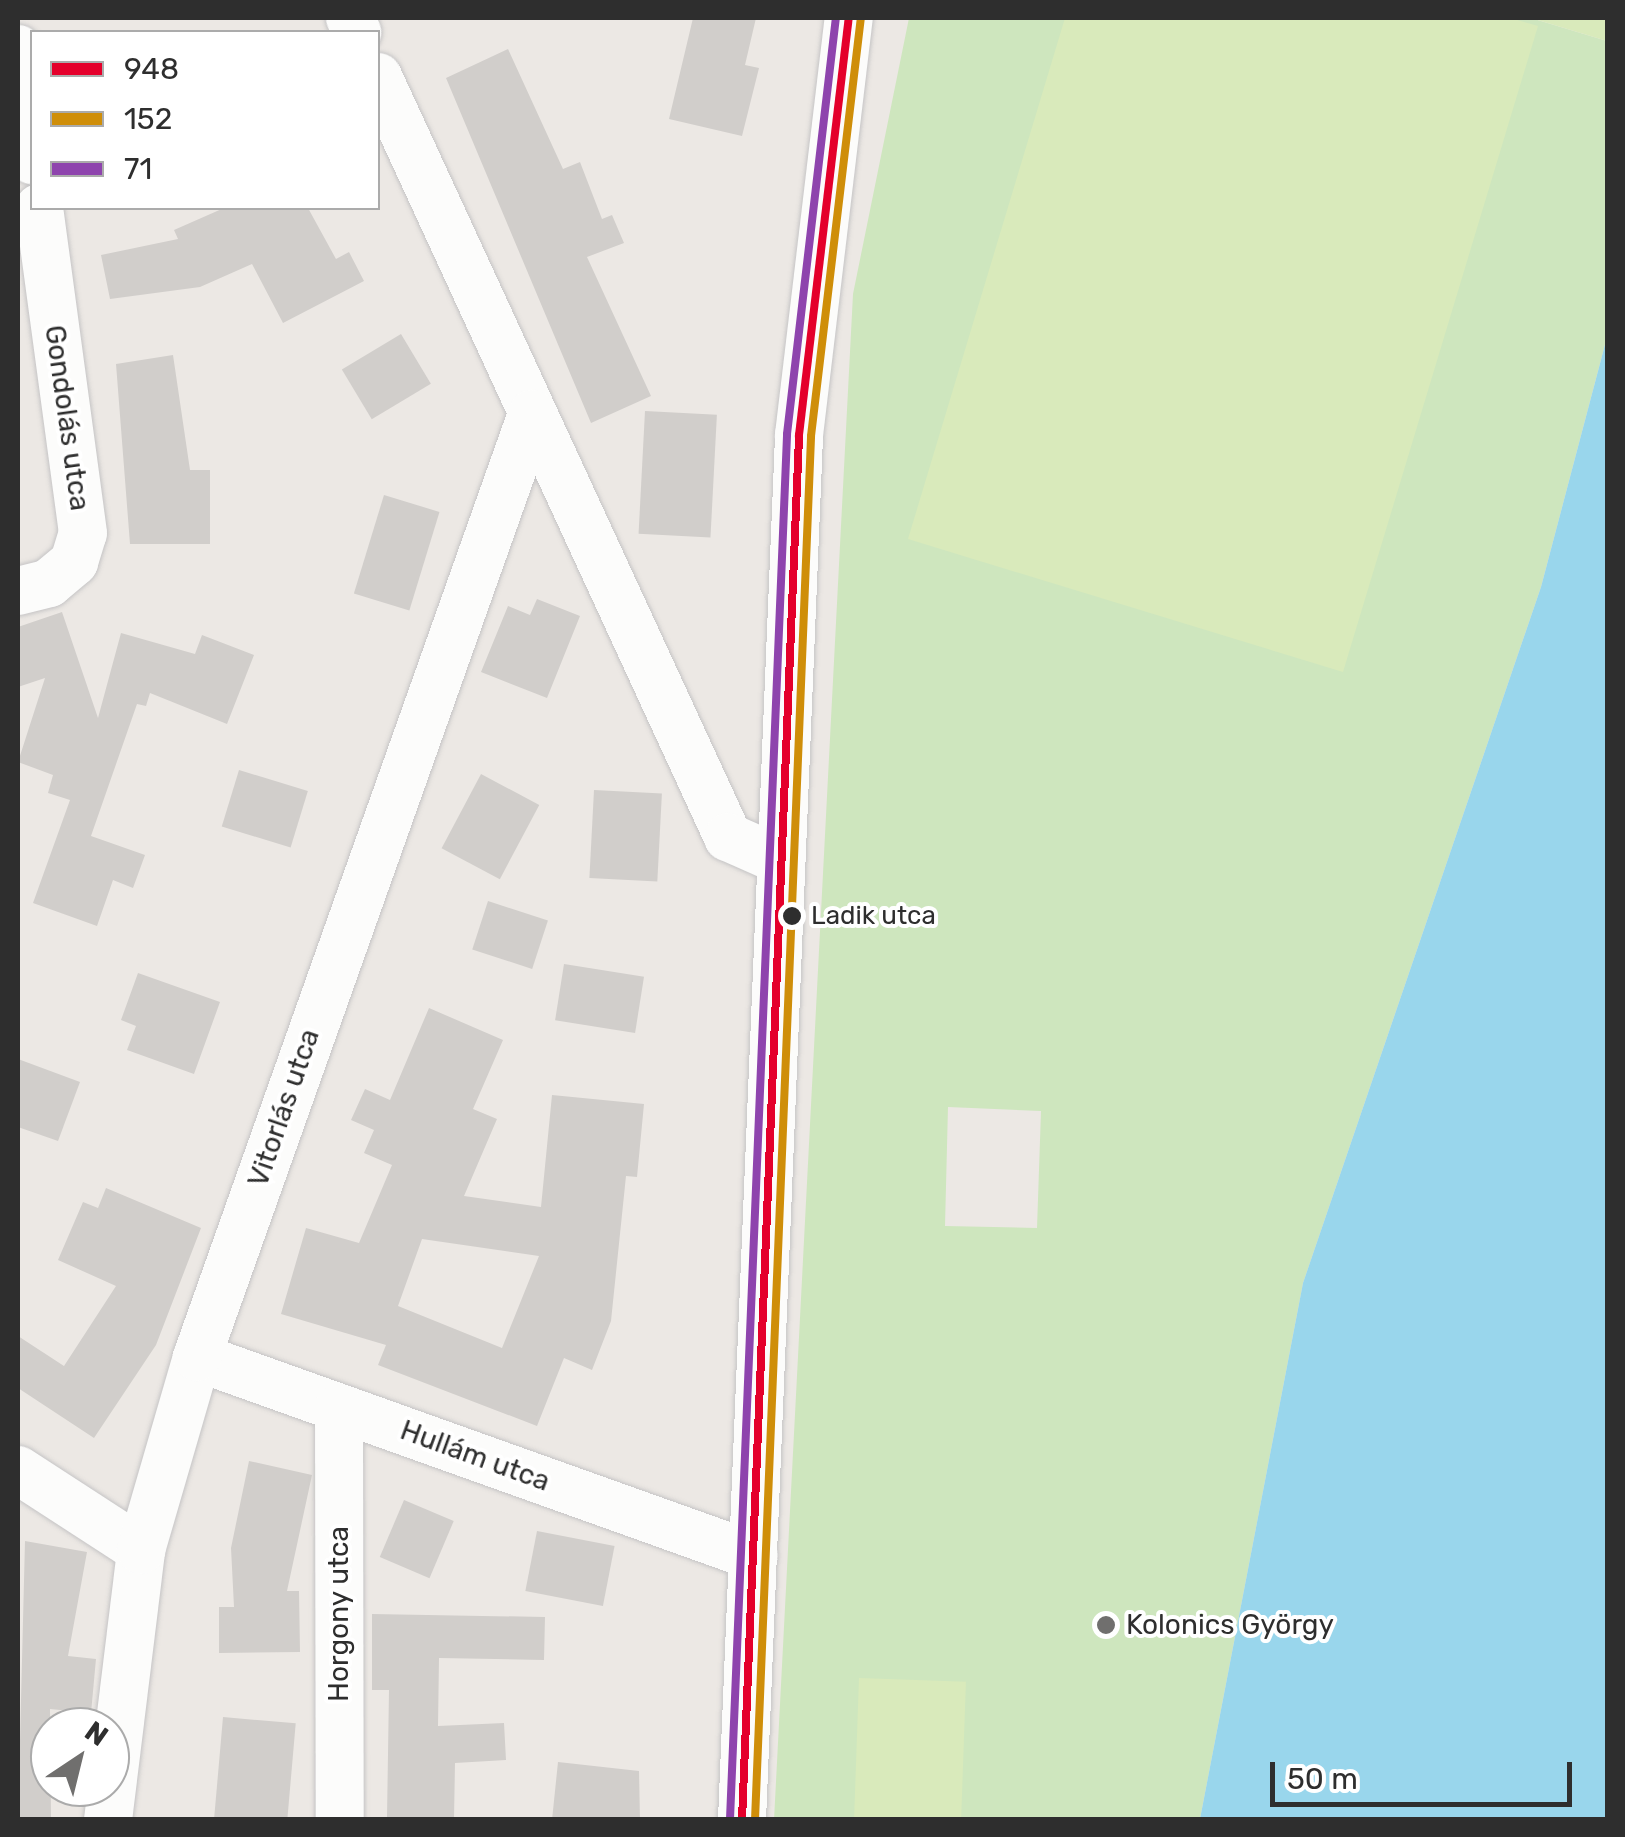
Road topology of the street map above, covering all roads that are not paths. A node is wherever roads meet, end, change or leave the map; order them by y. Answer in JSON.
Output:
{"nodes":[{"id":1,"x":849,"y":18,"type":"edge"},
{"id":2,"x":18,"y":50,"type":"edge"},
{"id":3,"x":380,"y":81,"type":"edge"},
{"id":4,"x":30,"y":144,"type":"edge"},
{"id":5,"x":39,"y":210,"type":"edge"},
{"id":6,"x":532,"y":414,"type":"junction"},
{"id":7,"x":18,"y":592,"type":"edge"},
{"id":8,"x":780,"y":860,"type":"junction"},
{"id":9,"x":197,"y":1357,"type":"junction"},
{"id":10,"x":339,"y":1408,"type":"junction"},
{"id":11,"x":18,"y":1470,"type":"edge"},
{"id":12,"x":140,"y":1550,"type":"junction"},
{"id":13,"x":754,"y":1556,"type":"junction"},
{"id":14,"x":108,"y":1820,"type":"edge"},
{"id":15,"x":340,"y":1820,"type":"edge"},
{"id":16,"x":742,"y":1820,"type":"edge"}],
"edges":[{"from":1,"to":8,"type":"street"},
{"from":2,"to":4,"type":"street"},
{"from":3,"to":6,"type":"street"},
{"from":5,"to":7,"type":"street","name":"Gondolás utca"},
{"from":6,"to":8,"type":"street"},
{"from":6,"to":9,"type":"street","name":"Vitorlás utca"},
{"from":8,"to":13,"type":"street"},
{"from":9,"to":10,"type":"street","name":"Hullám utca"},
{"from":9,"to":12,"type":"street","name":"Vitorlás utca"},
{"from":10,"to":13,"type":"street","name":"Hullám utca"},
{"from":10,"to":15,"type":"street","name":"Horgony utca"},
{"from":11,"to":12,"type":"street"},
{"from":12,"to":14,"type":"street","name":"Vitorlás utca"},
{"from":13,"to":16,"type":"street"}]}
